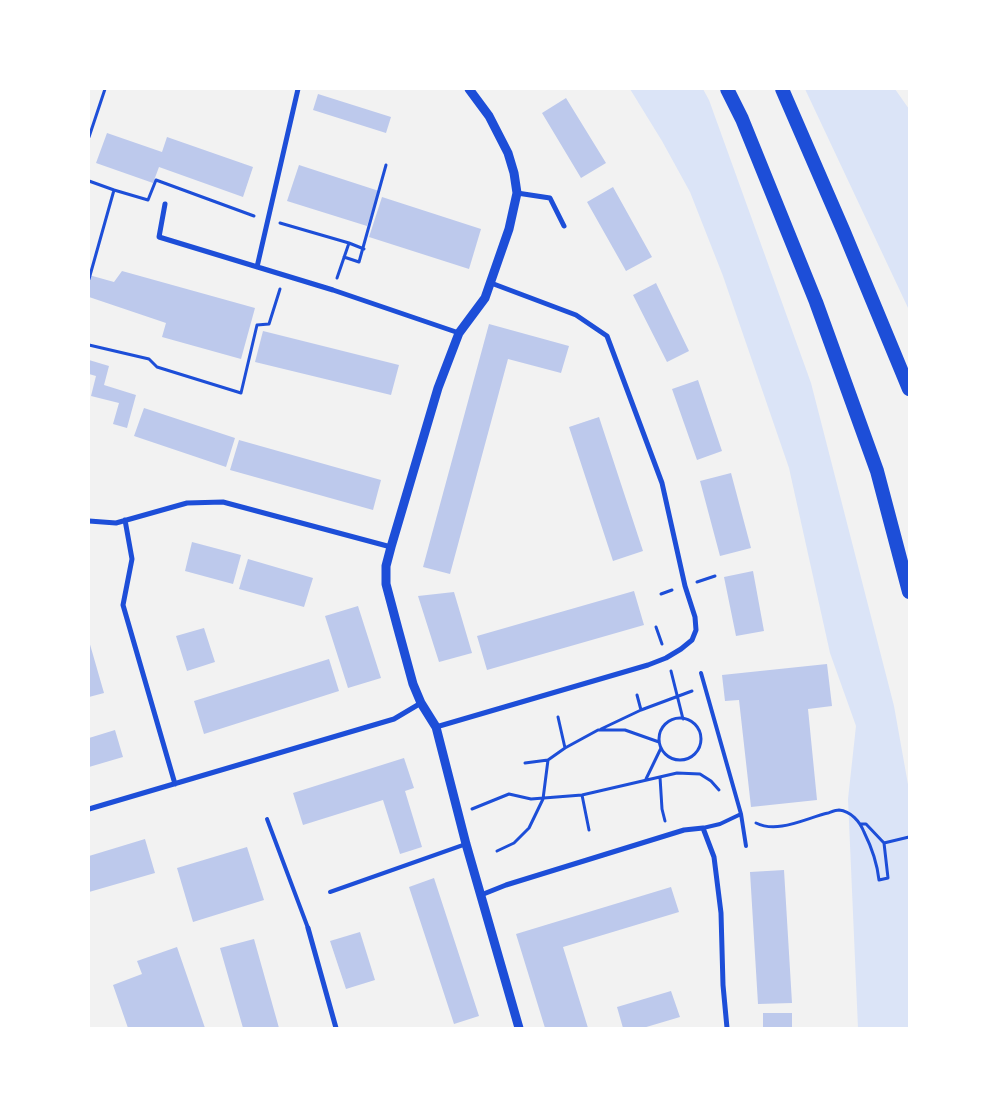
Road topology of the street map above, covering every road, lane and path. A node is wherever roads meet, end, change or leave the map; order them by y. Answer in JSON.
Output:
{"nodes":[{"id":1,"x":105,"y":89,"type":"edge"},
{"id":2,"x":298,"y":89,"type":"edge"},
{"id":3,"x":469,"y":89,"type":"edge"},
{"id":4,"x":727,"y":89,"type":"edge"},
{"id":5,"x":782,"y":89,"type":"edge"},
{"id":6,"x":89,"y":137,"type":"edge"},
{"id":7,"x":386,"y":166,"type":"dead end"},
{"id":8,"x":89,"y":180,"type":"edge"},
{"id":9,"x":114,"y":190,"type":"junction"},
{"id":10,"x":517,"y":193,"type":"junction"},
{"id":11,"x":165,"y":204,"type":"dead end"},
{"id":12,"x":268,"y":219,"type":"junction"},
{"id":13,"x":564,"y":226,"type":"dead end"},
{"id":14,"x":349,"y":243,"type":"junction"},
{"id":15,"x":364,"y":249,"type":"junction"},
{"id":16,"x":344,"y":257,"type":"junction"},
{"id":17,"x":257,"y":267,"type":"junction"},
{"id":18,"x":284,"y":276,"type":"junction"},
{"id":19,"x":89,"y":279,"type":"edge"},
{"id":20,"x":490,"y":283,"type":"junction"},
{"id":21,"x":333,"y":290,"type":"junction"},
{"id":22,"x":459,"y":333,"type":"junction"},
{"id":23,"x":89,"y":345,"type":"edge"},
{"id":24,"x":909,"y":389,"type":"edge"},
{"id":25,"x":125,"y":520,"type":"junction"},
{"id":26,"x":89,"y":522,"type":"edge"},
{"id":27,"x":391,"y":547,"type":"junction"},
{"id":28,"x":909,"y":592,"type":"edge"},
{"id":29,"x":701,"y":673,"type":"dead end"},
{"id":30,"x":675,"y":685,"type":"dead end"},
{"id":31,"x":704,"y":685,"type":"junction"},
{"id":32,"x":637,"y":694,"type":"dead end"},
{"id":33,"x":678,"y":696,"type":"junction"},
{"id":34,"x":421,"y":703,"type":"junction"},
{"id":35,"x":641,"y":710,"type":"junction"},
{"id":36,"x":558,"y":718,"type":"dead end"},
{"id":37,"x":683,"y":719,"type":"junction"},
{"id":38,"x":436,"y":727,"type":"junction"},
{"id":39,"x":598,"y":730,"type":"junction"},
{"id":40,"x":659,"y":742,"type":"junction"},
{"id":41,"x":565,"y":748,"type":"junction"},
{"id":42,"x":661,"y":748,"type":"junction"},
{"id":43,"x":548,"y":760,"type":"junction"},
{"id":44,"x":525,"y":763,"type":"dead end"},
{"id":45,"x":660,"y":777,"type":"junction"},
{"id":46,"x":646,"y":779,"type":"junction"},
{"id":47,"x":175,"y":784,"type":"junction"},
{"id":48,"x":721,"y":792,"type":"dead end"},
{"id":49,"x":582,"y":795,"type":"junction"},
{"id":50,"x":543,"y":799,"type":"junction"},
{"id":51,"x":89,"y":809,"type":"edge"},
{"id":52,"x":459,"y":814,"type":"junction"},
{"id":53,"x":741,"y":814,"type":"junction"},
{"id":54,"x":267,"y":819,"type":"dead end"},
{"id":55,"x":861,"y":824,"type":"junction"},
{"id":56,"x":703,"y":828,"type":"junction"},
{"id":57,"x":589,"y":830,"type":"dead end"},
{"id":58,"x":670,"y":834,"type":"junction"},
{"id":59,"x":909,"y":837,"type":"edge"},
{"id":60,"x":884,"y":843,"type":"junction"},
{"id":61,"x":466,"y":844,"type":"junction"},
{"id":62,"x":746,"y":846,"type":"dead end"},
{"id":63,"x":497,"y":851,"type":"dead end"},
{"id":64,"x":330,"y":892,"type":"dead end"},
{"id":65,"x":481,"y":895,"type":"junction"},
{"id":66,"x":308,"y":928,"type":"joint"},
{"id":67,"x":336,"y":1028,"type":"edge"},
{"id":68,"x":519,"y":1028,"type":"edge"},
{"id":69,"x":727,"y":1028,"type":"edge"}],
"edges":[{"from":1,"to":6,"type":"path"},
{"from":2,"to":12,"type":"street"},
{"from":3,"to":10,"type":"street"},
{"from":4,"to":28,"type":"highway"},
{"from":5,"to":24,"type":"highway"},
{"from":7,"to":15,"type":"path"},
{"from":8,"to":9,"type":"path"},
{"from":9,"to":12,"type":"path"},
{"from":9,"to":19,"type":"path"},
{"from":10,"to":13,"type":"street"},
{"from":10,"to":20,"type":"street"},
{"from":11,"to":17,"type":"street"},
{"from":12,"to":14,"type":"path"},
{"from":12,"to":17,"type":"street"},
{"from":14,"to":15,"type":"path"},
{"from":14,"to":16,"type":"path"},
{"from":15,"to":16,"type":"path"},
{"from":16,"to":21,"type":"path"},
{"from":17,"to":18,"type":"street"},
{"from":18,"to":21,"type":"street"},
{"from":18,"to":23,"type":"path"},
{"from":20,"to":22,"type":"street"},
{"from":20,"to":38,"type":"street"},
{"from":21,"to":22,"type":"street"},
{"from":22,"to":27,"type":"street"},
{"from":25,"to":26,"type":"street"},
{"from":25,"to":27,"type":"street"},
{"from":25,"to":47,"type":"street"},
{"from":27,"to":34,"type":"street"},
{"from":29,"to":31,"type":"lane"},
{"from":30,"to":33,"type":"path"},
{"from":31,"to":33,"type":"path"},
{"from":31,"to":53,"type":"lane"},
{"from":32,"to":35,"type":"path"},
{"from":33,"to":35,"type":"path"},
{"from":33,"to":37,"type":"path"},
{"from":34,"to":38,"type":"street"},
{"from":34,"to":47,"type":"street"},
{"from":35,"to":39,"type":"path"},
{"from":36,"to":41,"type":"path"},
{"from":37,"to":40,"type":"path"},
{"from":37,"to":42,"type":"path"},
{"from":38,"to":52,"type":"street"},
{"from":39,"to":40,"type":"path"},
{"from":39,"to":41,"type":"path"},
{"from":40,"to":42,"type":"path"},
{"from":41,"to":43,"type":"path"},
{"from":42,"to":46,"type":"path"},
{"from":43,"to":44,"type":"path"},
{"from":43,"to":50,"type":"path"},
{"from":45,"to":46,"type":"path"},
{"from":45,"to":48,"type":"path"},
{"from":45,"to":58,"type":"path"},
{"from":46,"to":49,"type":"path"},
{"from":47,"to":51,"type":"street"},
{"from":49,"to":50,"type":"path"},
{"from":49,"to":57,"type":"path"},
{"from":50,"to":52,"type":"path"},
{"from":50,"to":63,"type":"path"},
{"from":52,"to":61,"type":"street"},
{"from":53,"to":55,"type":"path"},
{"from":53,"to":56,"type":"lane"},
{"from":53,"to":62,"type":"lane"},
{"from":54,"to":66,"type":"lane"},
{"from":55,"to":60,"type":"path"},
{"from":55,"to":60,"type":"path"},
{"from":56,"to":58,"type":"street"},
{"from":56,"to":69,"type":"street"},
{"from":58,"to":65,"type":"street"},
{"from":59,"to":60,"type":"path"},
{"from":61,"to":64,"type":"lane"},
{"from":61,"to":65,"type":"street"},
{"from":65,"to":68,"type":"street"},
{"from":66,"to":67,"type":"street"}]}
